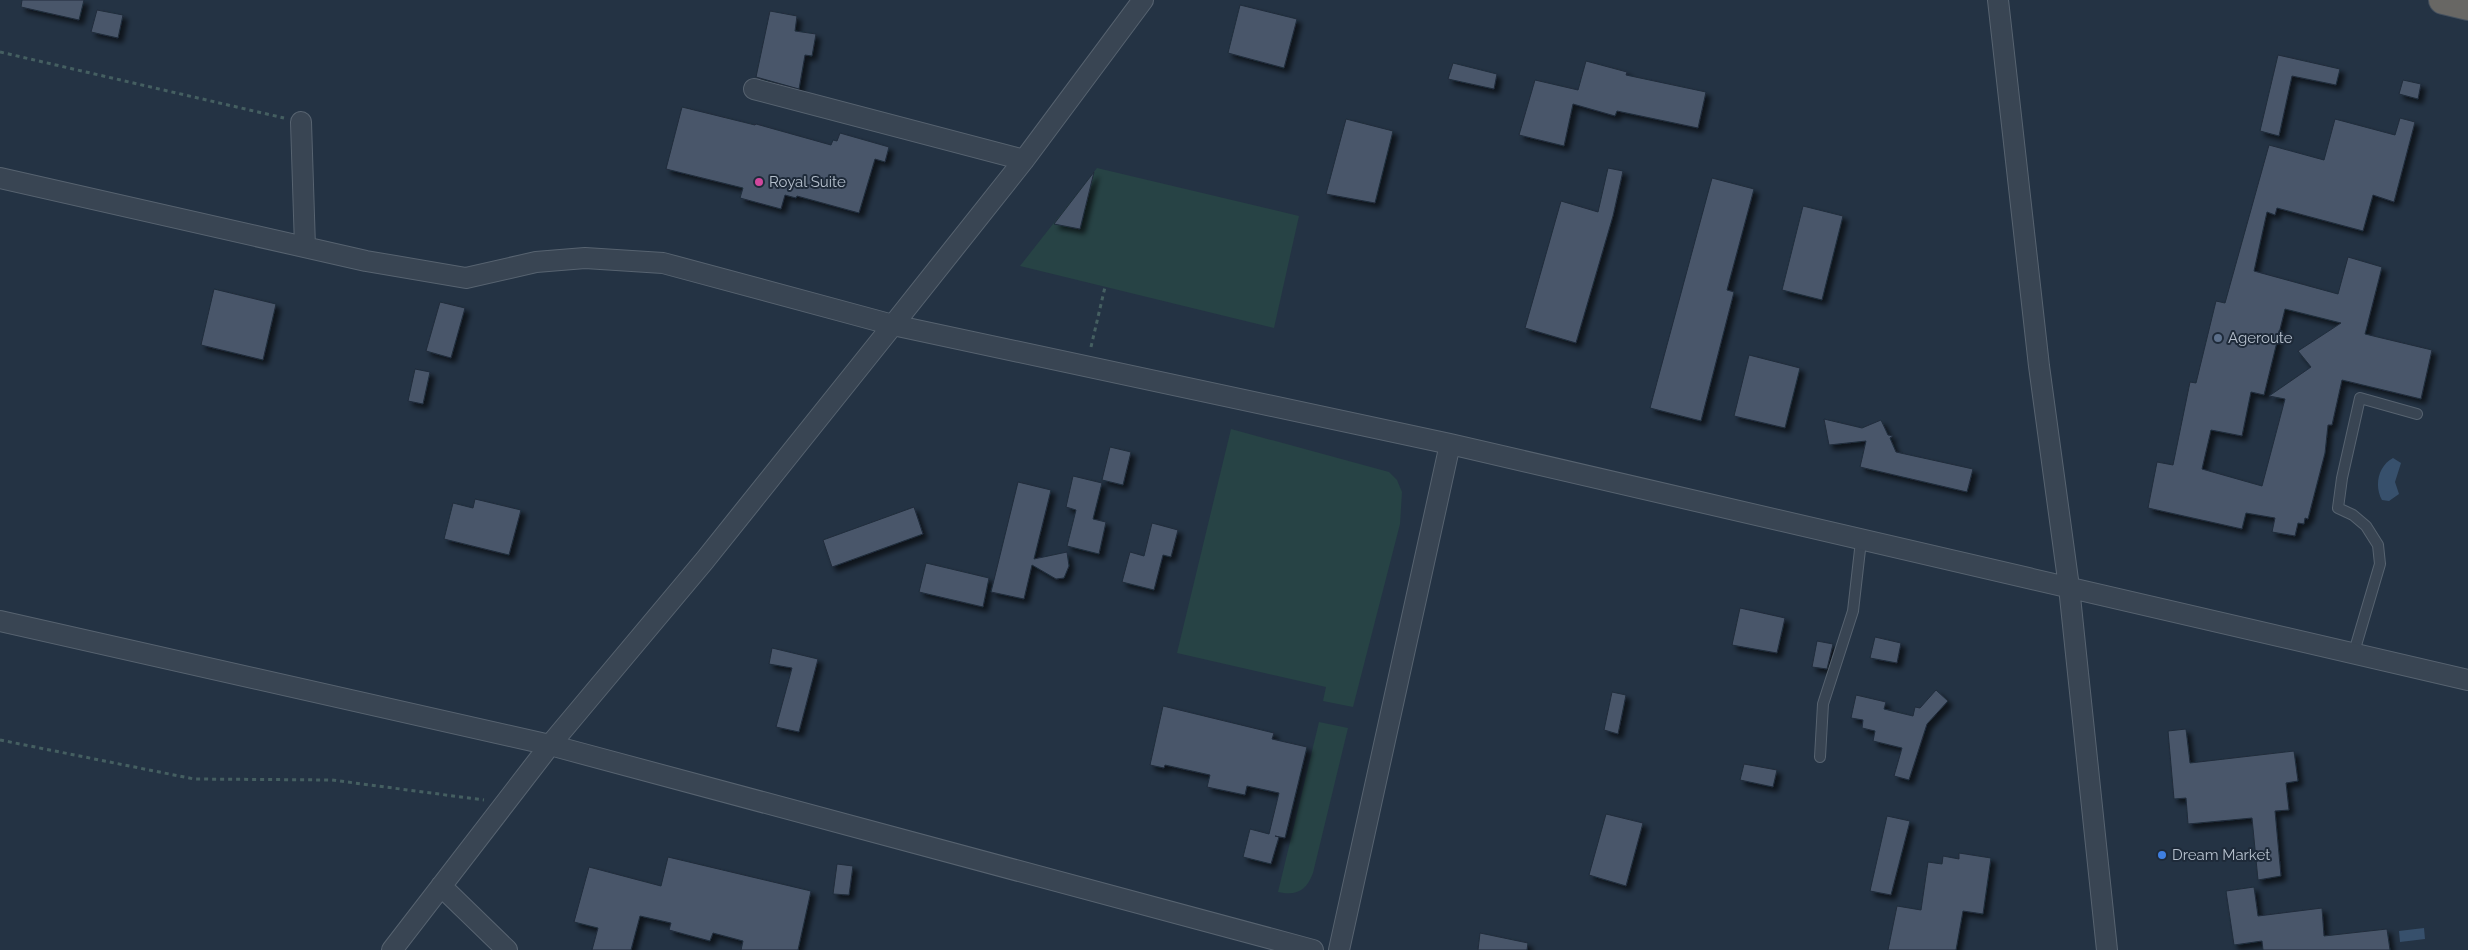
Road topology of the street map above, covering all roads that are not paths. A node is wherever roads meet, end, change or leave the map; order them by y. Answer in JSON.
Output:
{"nodes":[{"id":1,"x":1144,"y":0,"type":"edge"},
{"id":2,"x":1998,"y":0,"type":"edge"},
{"id":3,"x":2444,"y":0,"type":"edge"},
{"id":4,"x":2468,"y":6,"type":"edge"},
{"id":5,"x":754,"y":89,"type":"dead end"},
{"id":6,"x":301,"y":122,"type":"road end"},
{"id":7,"x":1024,"y":160,"type":"junction"},
{"id":8,"x":0,"y":178,"type":"edge"},
{"id":9,"x":305,"y":247,"type":"junction"},
{"id":10,"x":893,"y":326,"type":"junction"},
{"id":11,"x":2417,"y":414,"type":"dead end"},
{"id":12,"x":1450,"y":444,"type":"junction"},
{"id":13,"x":1861,"y":541,"type":"junction"},
{"id":14,"x":2069,"y":587,"type":"junction"},
{"id":15,"x":0,"y":621,"type":"edge"},
{"id":16,"x":2354,"y":652,"type":"junction"},
{"id":17,"x":2468,"y":680,"type":"edge"},
{"id":18,"x":550,"y":745,"type":"junction"},
{"id":19,"x":1820,"y":757,"type":"dead end"},
{"id":20,"x":441,"y":886,"type":"junction"},
{"id":21,"x":392,"y":950,"type":"edge"},
{"id":22,"x":507,"y":950,"type":"edge"},
{"id":23,"x":1313,"y":950,"type":"edge"},
{"id":24,"x":1339,"y":950,"type":"edge"},
{"id":25,"x":2107,"y":950,"type":"edge"}],
"edges":[{"from":1,"to":7,"type":"street"},
{"from":2,"to":14,"type":"street"},
{"from":3,"to":4,"type":"highway"},
{"from":5,"to":7,"type":"street"},
{"from":6,"to":9,"type":"street"},
{"from":7,"to":10,"type":"street"},
{"from":8,"to":9,"type":"street"},
{"from":9,"to":10,"type":"street"},
{"from":10,"to":12,"type":"street"},
{"from":10,"to":18,"type":"street"},
{"from":11,"to":16,"type":"lane"},
{"from":12,"to":13,"type":"street"},
{"from":12,"to":24,"type":"street"},
{"from":13,"to":14,"type":"street"},
{"from":13,"to":19,"type":"lane"},
{"from":14,"to":16,"type":"street"},
{"from":14,"to":25,"type":"street"},
{"from":15,"to":18,"type":"street"},
{"from":16,"to":17,"type":"street"},
{"from":18,"to":20,"type":"street"},
{"from":18,"to":23,"type":"street"},
{"from":20,"to":21,"type":"street"},
{"from":20,"to":22,"type":"street"}]}
